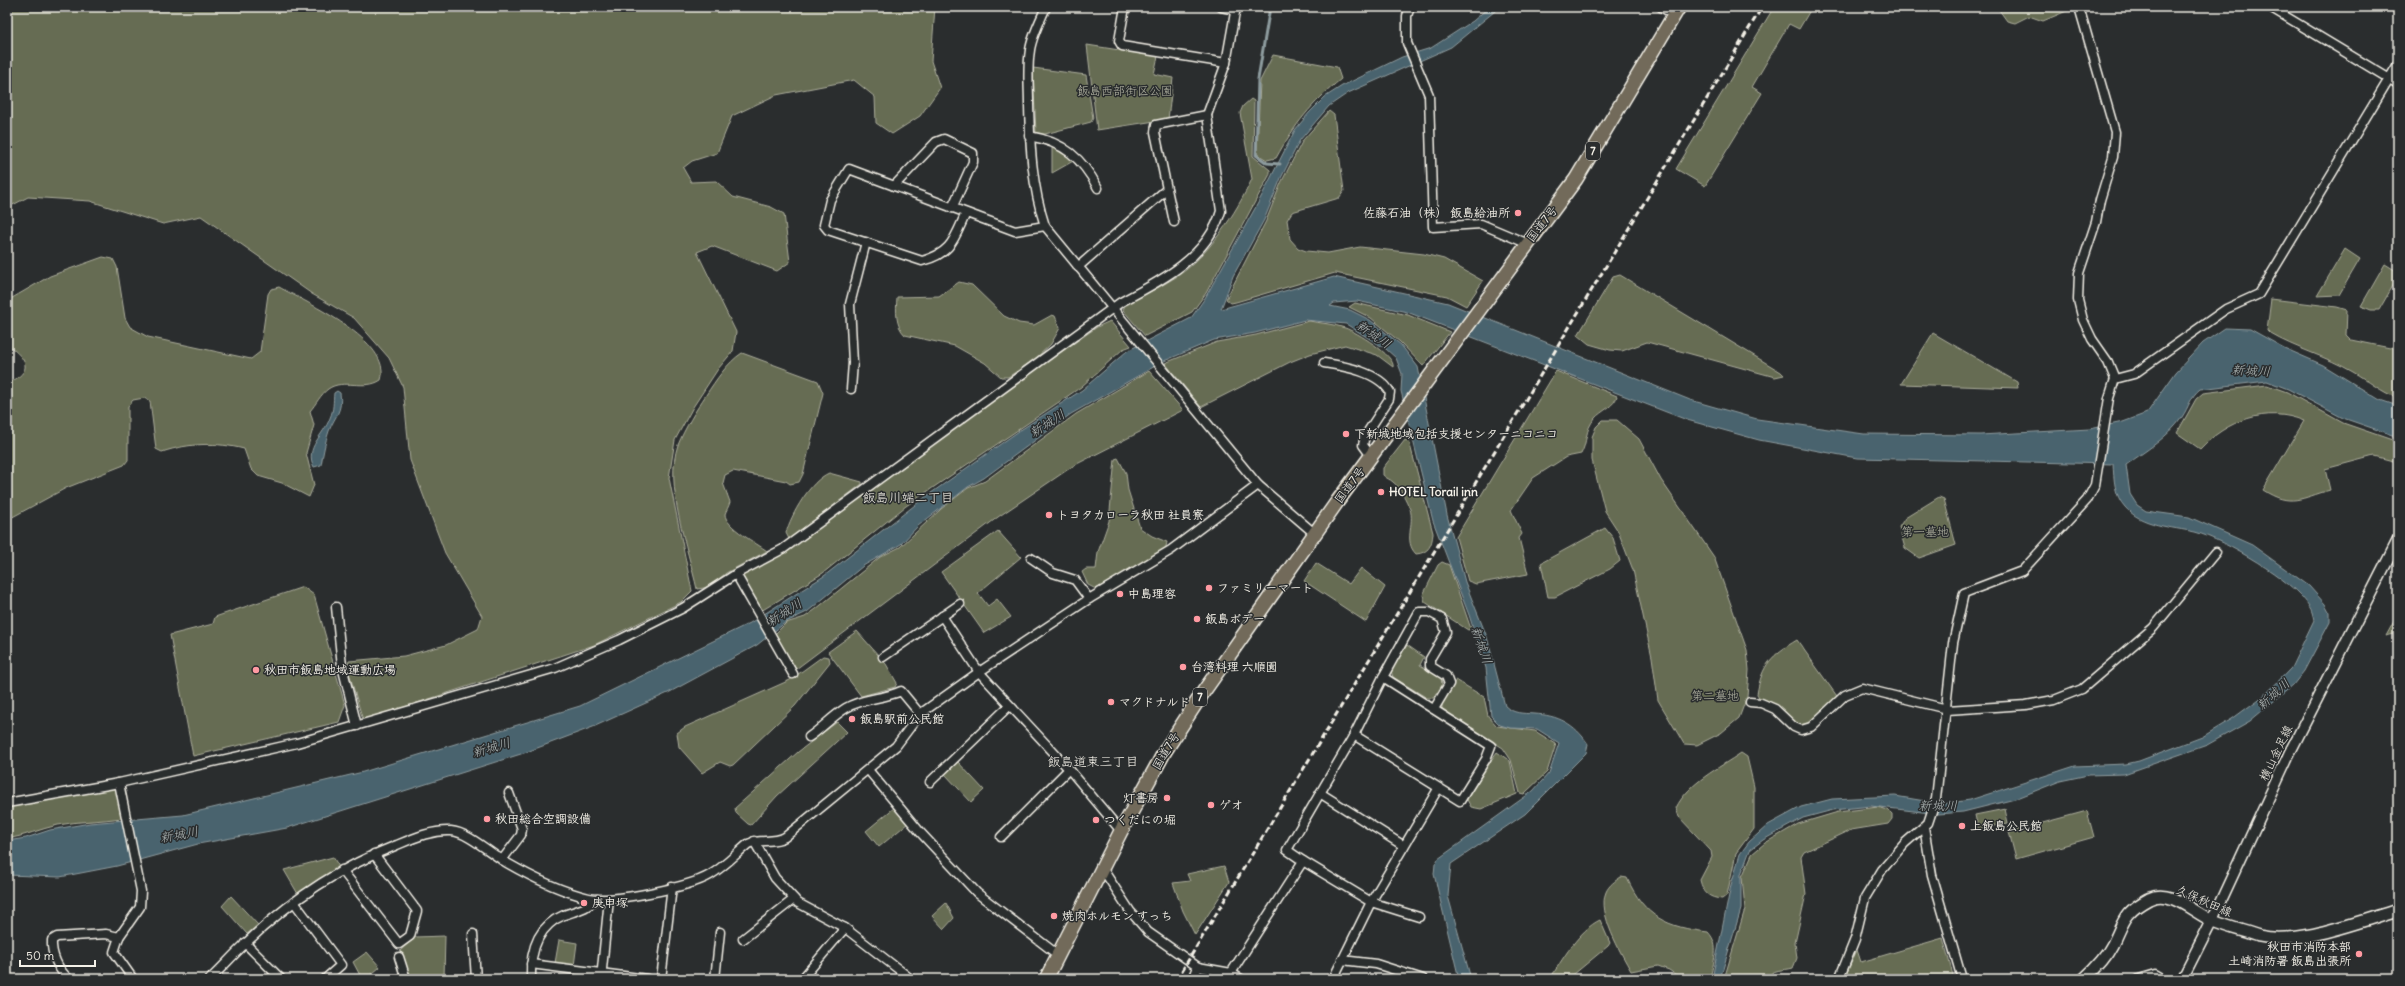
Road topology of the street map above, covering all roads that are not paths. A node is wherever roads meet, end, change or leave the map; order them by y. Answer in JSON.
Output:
{"nodes":[{"id":1,"x":1046,"y":7,"type":"edge"},
{"id":2,"x":1125,"y":7,"type":"edge"},
{"id":3,"x":1221,"y":7,"type":"edge"},
{"id":4,"x":1410,"y":7,"type":"edge"},
{"id":5,"x":1661,"y":7,"type":"edge"},
{"id":6,"x":2080,"y":7,"type":"edge"},
{"id":7,"x":2270,"y":7,"type":"edge"},
{"id":8,"x":1236,"y":8,"type":"edge"},
{"id":9,"x":1677,"y":11,"type":"edge"},
{"id":10,"x":1226,"y":63,"type":"junction"},
{"id":11,"x":2398,"y":64,"type":"edge"},
{"id":12,"x":2389,"y":79,"type":"junction"},
{"id":13,"x":2398,"y":84,"type":"edge"},
{"id":14,"x":1207,"y":116,"type":"junction"},
{"id":15,"x":1029,"y":136,"type":"junction"},
{"id":16,"x":894,"y":186,"type":"junction"},
{"id":17,"x":1098,"y":188,"type":"dead end"},
{"id":18,"x":1167,"y":189,"type":"junction"},
{"id":19,"x":952,"y":208,"type":"junction"},
{"id":20,"x":966,"y":213,"type":"junction"},
{"id":21,"x":1174,"y":222,"type":"dead end"},
{"id":22,"x":1045,"y":226,"type":"junction"},
{"id":23,"x":866,"y":242,"type":"junction"},
{"id":24,"x":1526,"y":244,"type":"junction"},
{"id":25,"x":1078,"y":267,"type":"junction"},
{"id":26,"x":1114,"y":309,"type":"junction"},
{"id":27,"x":1324,"y":363,"type":"dead end"},
{"id":28,"x":2115,"y":379,"type":"junction"},
{"id":29,"x":851,"y":389,"type":"dead end"},
{"id":30,"x":1371,"y":456,"type":"junction"},
{"id":31,"x":1258,"y":485,"type":"junction"},
{"id":32,"x":1314,"y":533,"type":"junction"},
{"id":33,"x":2398,"y":540,"type":"edge"},
{"id":34,"x":2216,"y":552,"type":"dead end"},
{"id":35,"x":1031,"y":558,"type":"dead end"},
{"id":36,"x":738,"y":578,"type":"junction"},
{"id":37,"x":1089,"y":599,"type":"junction"},
{"id":38,"x":960,"y":604,"type":"dead end"},
{"id":39,"x":336,"y":607,"type":"dead end"},
{"id":40,"x":942,"y":616,"type":"junction"},
{"id":41,"x":883,"y":657,"type":"dead end"},
{"id":42,"x":979,"y":672,"type":"junction"},
{"id":43,"x":793,"y":674,"type":"dead end"},
{"id":44,"x":1382,"y":677,"type":"junction"},
{"id":45,"x":1750,"y":702,"type":"dead end"},
{"id":46,"x":1009,"y":706,"type":"junction"},
{"id":47,"x":1434,"y":709,"type":"junction"},
{"id":48,"x":1947,"y":709,"type":"junction"},
{"id":49,"x":920,"y":714,"type":"junction"},
{"id":50,"x":358,"y":726,"type":"junction"},
{"id":51,"x":1354,"y":735,"type":"junction"},
{"id":52,"x":809,"y":737,"type":"dead end"},
{"id":53,"x":1069,"y":769,"type":"junction"},
{"id":54,"x":869,"y":771,"type":"junction"},
{"id":55,"x":930,"y":782,"type":"dead end"},
{"id":56,"x":119,"y":783,"type":"junction"},
{"id":57,"x":1438,"y":789,"type":"junction"},
{"id":58,"x":509,"y":793,"type":"dead end"},
{"id":59,"x":1320,"y":793,"type":"junction"},
{"id":60,"x":7,"y":803,"type":"edge"},
{"id":61,"x":1926,"y":825,"type":"junction"},
{"id":62,"x":1121,"y":831,"type":"junction"},
{"id":63,"x":1001,"y":837,"type":"dead end"},
{"id":64,"x":754,"y":841,"type":"junction"},
{"id":65,"x":1404,"y":846,"type":"junction"},
{"id":66,"x":374,"y":854,"type":"junction"},
{"id":67,"x":502,"y":860,"type":"junction"},
{"id":68,"x":1303,"y":861,"type":"junction"},
{"id":69,"x":1102,"y":868,"type":"junction"},
{"id":70,"x":342,"y":870,"type":"junction"},
{"id":71,"x":672,"y":887,"type":"junction"},
{"id":72,"x":598,"y":899,"type":"junction"},
{"id":73,"x":609,"y":899,"type":"junction"},
{"id":74,"x":794,"y":899,"type":"junction"},
{"id":75,"x":294,"y":902,"type":"junction"},
{"id":76,"x":1371,"y":902,"type":"junction"},
{"id":77,"x":2398,"y":910,"type":"edge"},
{"id":78,"x":1419,"y":917,"type":"dead end"},
{"id":79,"x":2212,"y":920,"type":"junction"},
{"id":80,"x":845,"y":928,"type":"junction"},
{"id":81,"x":720,"y":932,"type":"dead end"},
{"id":82,"x":473,"y":934,"type":"dead end"},
{"id":83,"x":119,"y":938,"type":"junction"},
{"id":84,"x":743,"y":939,"type":"dead end"},
{"id":85,"x":245,"y":944,"type":"junction"},
{"id":86,"x":1058,"y":955,"type":"junction"},
{"id":87,"x":399,"y":957,"type":"dead end"},
{"id":88,"x":1342,"y":960,"type":"junction"},
{"id":89,"x":531,"y":964,"type":"junction"},
{"id":90,"x":1198,"y":967,"type":"junction"},
{"id":91,"x":1231,"y":973,"type":"junction"},
{"id":92,"x":602,"y":976,"type":"edge"},
{"id":93,"x":68,"y":979,"type":"edge"},
{"id":94,"x":133,"y":979,"type":"edge"},
{"id":95,"x":210,"y":979,"type":"edge"},
{"id":96,"x":281,"y":979,"type":"edge"},
{"id":97,"x":325,"y":979,"type":"edge"},
{"id":98,"x":406,"y":979,"type":"edge"},
{"id":99,"x":476,"y":979,"type":"edge"},
{"id":100,"x":531,"y":979,"type":"edge"},
{"id":101,"x":647,"y":979,"type":"edge"},
{"id":102,"x":661,"y":979,"type":"edge"},
{"id":103,"x":715,"y":979,"type":"edge"},
{"id":104,"x":802,"y":979,"type":"edge"},
{"id":105,"x":911,"y":979,"type":"edge"},
{"id":106,"x":1046,"y":979,"type":"edge"},
{"id":107,"x":1193,"y":979,"type":"edge"},
{"id":108,"x":1241,"y":979,"type":"edge"},
{"id":109,"x":1333,"y":979,"type":"edge"},
{"id":110,"x":1422,"y":979,"type":"edge"},
{"id":111,"x":1839,"y":979,"type":"edge"},
{"id":112,"x":1962,"y":979,"type":"edge"},
{"id":113,"x":2084,"y":979,"type":"edge"},
{"id":114,"x":2138,"y":979,"type":"edge"},
{"id":115,"x":2164,"y":979,"type":"edge"},
{"id":116,"x":2182,"y":979,"type":"edge"}],
"edges":[{"from":1,"to":15,"type":"street"},
{"from":2,"to":10,"type":"street"},
{"from":3,"to":8,"type":"street"},
{"from":4,"to":24,"type":"street"},
{"from":5,"to":9,"type":"street"},
{"from":6,"to":28,"type":"street"},
{"from":7,"to":12,"type":"street"},
{"from":8,"to":10,"type":"street"},
{"from":9,"to":24,"type":"highway","name":"国道7号","number":"7"},
{"from":10,"to":14,"type":"street"},
{"from":11,"to":12,"type":"street"},
{"from":12,"to":13,"type":"street"},
{"from":12,"to":28,"type":"street"},
{"from":14,"to":18,"type":"street"},
{"from":14,"to":26,"type":"street"},
{"from":15,"to":17,"type":"street"},
{"from":15,"to":22,"type":"street"},
{"from":16,"to":19,"type":"street"},
{"from":16,"to":19,"type":"street"},
{"from":16,"to":23,"type":"street"},
{"from":18,"to":21,"type":"street"},
{"from":18,"to":25,"type":"street"},
{"from":19,"to":20,"type":"street"},
{"from":20,"to":22,"type":"street"},
{"from":20,"to":23,"type":"street"},
{"from":22,"to":25,"type":"street"},
{"from":23,"to":29,"type":"street"},
{"from":24,"to":30,"type":"highway","name":"国道7号","number":"7"},
{"from":25,"to":26,"type":"street"},
{"from":26,"to":31,"type":"street"},
{"from":26,"to":36,"type":"street"},
{"from":27,"to":30,"type":"street"},
{"from":28,"to":48,"type":"street"},
{"from":30,"to":32,"type":"highway","name":"国道7号","number":"7"},
{"from":31,"to":32,"type":"street"},
{"from":31,"to":37,"type":"street"},
{"from":32,"to":62,"type":"highway","name":"国道7号","number":"7"},
{"from":33,"to":79,"type":"street","name":"横山金足線"},
{"from":34,"to":48,"type":"street"},
{"from":35,"to":37,"type":"street"},
{"from":36,"to":43,"type":"street"},
{"from":36,"to":50,"type":"street"},
{"from":37,"to":42,"type":"street"},
{"from":38,"to":40,"type":"street"},
{"from":39,"to":50,"type":"street"},
{"from":40,"to":41,"type":"street"},
{"from":40,"to":42,"type":"street"},
{"from":42,"to":46,"type":"street"},
{"from":42,"to":49,"type":"street"},
{"from":44,"to":47,"type":"street"},
{"from":44,"to":47,"type":"street"},
{"from":44,"to":51,"type":"street"},
{"from":45,"to":48,"type":"street"},
{"from":46,"to":53,"type":"street"},
{"from":46,"to":55,"type":"street"},
{"from":47,"to":57,"type":"street"},
{"from":48,"to":61,"type":"street"},
{"from":49,"to":52,"type":"street"},
{"from":49,"to":54,"type":"street"},
{"from":50,"to":56,"type":"street"},
{"from":51,"to":57,"type":"street"},
{"from":51,"to":59,"type":"street"},
{"from":53,"to":62,"type":"street"},
{"from":53,"to":63,"type":"street"},
{"from":54,"to":64,"type":"street"},
{"from":54,"to":86,"type":"street"},
{"from":56,"to":60,"type":"street"},
{"from":56,"to":83,"type":"street"},
{"from":57,"to":65,"type":"street"},
{"from":58,"to":67,"type":"street"},
{"from":59,"to":65,"type":"street"},
{"from":59,"to":68,"type":"street"},
{"from":61,"to":111,"type":"street"},
{"from":61,"to":112,"type":"street"},
{"from":62,"to":69,"type":"highway","name":"国道7号","number":"7"},
{"from":64,"to":71,"type":"street"},
{"from":64,"to":74,"type":"street"},
{"from":65,"to":76,"type":"street"},
{"from":66,"to":67,"type":"street"},
{"from":66,"to":70,"type":"street"},
{"from":66,"to":70,"type":"street"},
{"from":67,"to":72,"type":"street"},
{"from":68,"to":76,"type":"street"},
{"from":68,"to":91,"type":"street"},
{"from":69,"to":86,"type":"highway","name":"国道7号","number":"7"},
{"from":69,"to":90,"type":"street"},
{"from":70,"to":75,"type":"street"},
{"from":71,"to":73,"type":"street"},
{"from":71,"to":102,"type":"street"},
{"from":72,"to":73,"type":"street"},
{"from":72,"to":89,"type":"street"},
{"from":73,"to":92,"type":"street"},
{"from":74,"to":80,"type":"street"},
{"from":74,"to":84,"type":"street"},
{"from":75,"to":85,"type":"street"},
{"from":75,"to":97,"type":"street"},
{"from":76,"to":78,"type":"street"},
{"from":76,"to":88,"type":"street"},
{"from":77,"to":79,"type":"main road","name":"久保秋田線"},
{"from":79,"to":113,"type":"main road","name":"久保秋田線"},
{"from":79,"to":116,"type":"street","name":"横山金足線"},
{"from":80,"to":104,"type":"street"},
{"from":80,"to":105,"type":"street"},
{"from":81,"to":103,"type":"street"},
{"from":82,"to":99,"type":"street"},
{"from":83,"to":93,"type":"street"},
{"from":83,"to":94,"type":"street"},
{"from":85,"to":95,"type":"street"},
{"from":85,"to":96,"type":"street"},
{"from":86,"to":106,"type":"highway","name":"国道7号","number":"7"},
{"from":87,"to":98,"type":"street"},
{"from":88,"to":109,"type":"street"},
{"from":88,"to":110,"type":"street"},
{"from":89,"to":92,"type":"street"},
{"from":89,"to":100,"type":"street"},
{"from":90,"to":91,"type":"street"},
{"from":90,"to":107,"type":"street"},
{"from":91,"to":108,"type":"street"},
{"from":92,"to":101,"type":"street"},
{"from":114,"to":115,"type":"street"}]}
